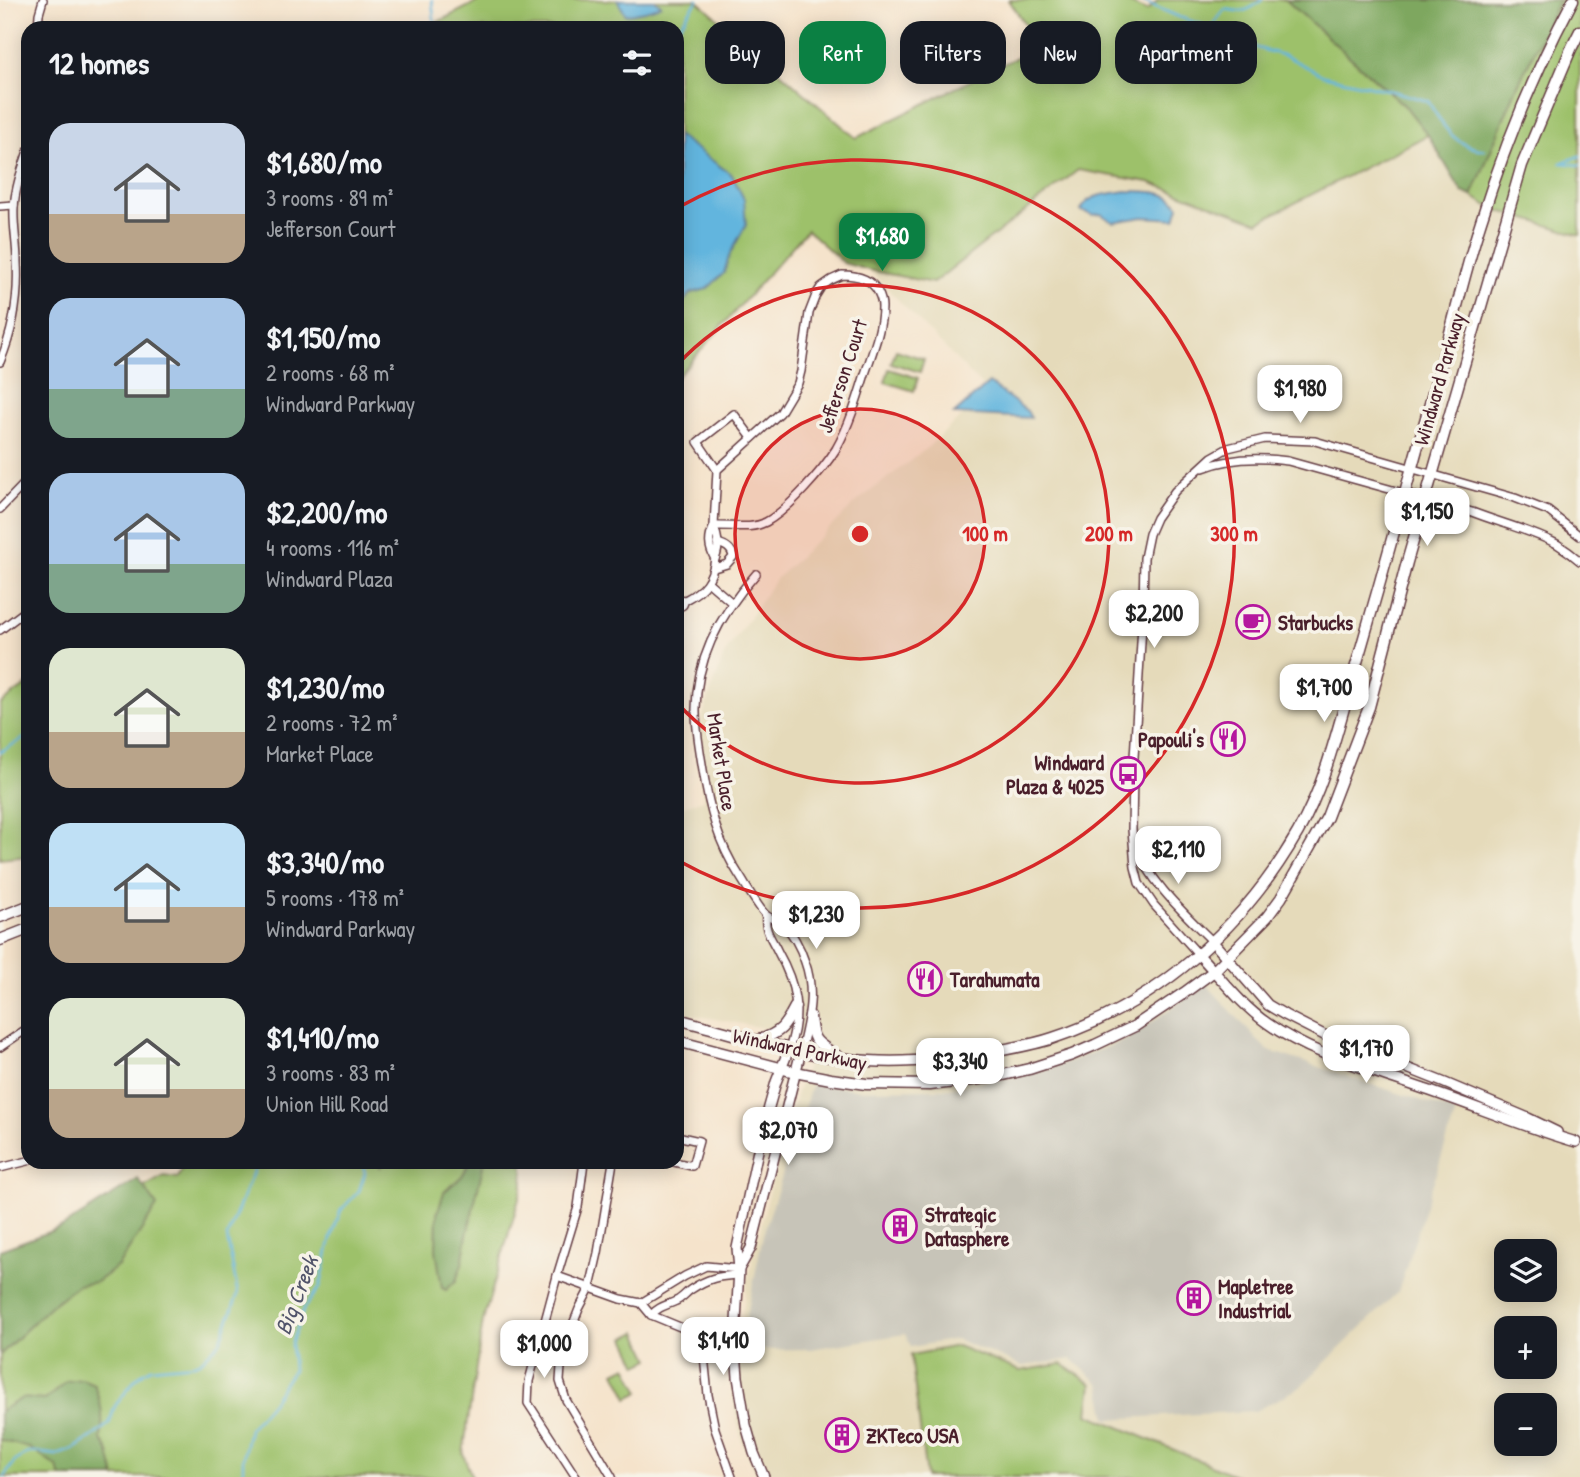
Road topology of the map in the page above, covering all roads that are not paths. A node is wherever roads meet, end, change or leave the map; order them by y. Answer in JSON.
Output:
{"nodes":[{"id":1,"x":43,"y":0,"type":"edge"},
{"id":2,"x":1573,"y":0,"type":"edge"},
{"id":3,"x":38,"y":21,"type":"edge"},
{"id":4,"x":1580,"y":31,"type":"edge"},
{"id":5,"x":21,"y":171,"type":"edge"},
{"id":6,"x":14,"y":205,"type":"junction"},
{"id":7,"x":0,"y":206,"type":"edge"},
{"id":8,"x":0,"y":362,"type":"edge"},
{"id":9,"x":752,"y":438,"type":"junction"},
{"id":10,"x":1412,"y":468,"type":"junction"},
{"id":11,"x":1199,"y":469,"type":"junction"},
{"id":12,"x":717,"y":470,"type":"junction"},
{"id":13,"x":1432,"y":474,"type":"junction"},
{"id":14,"x":21,"y":487,"type":"edge"},
{"id":15,"x":1405,"y":494,"type":"junction"},
{"id":16,"x":1425,"y":499,"type":"junction"},
{"id":17,"x":0,"y":509,"type":"edge"},
{"id":18,"x":714,"y":526,"type":"junction"},
{"id":19,"x":1580,"y":536,"type":"edge"},
{"id":20,"x":714,"y":544,"type":"junction"},
{"id":21,"x":1580,"y":561,"type":"edge"},
{"id":22,"x":714,"y":568,"type":"junction"},
{"id":23,"x":756,"y":574,"type":"dead end"},
{"id":24,"x":708,"y":582,"type":"junction"},
{"id":25,"x":684,"y":598,"type":"edge"},
{"id":26,"x":731,"y":602,"type":"junction"},
{"id":27,"x":21,"y":614,"type":"edge"},
{"id":28,"x":0,"y":630,"type":"edge"},
{"id":29,"x":1133,"y":838,"type":"junction"},
{"id":30,"x":21,"y":909,"type":"edge"},
{"id":31,"x":766,"y":916,"type":"junction"},
{"id":32,"x":0,"y":917,"type":"edge"},
{"id":33,"x":21,"y":932,"type":"edge"},
{"id":34,"x":0,"y":940,"type":"edge"},
{"id":35,"x":1213,"y":942,"type":"junction"},
{"id":36,"x":1199,"y":955,"type":"junction"},
{"id":37,"x":1227,"y":957,"type":"junction"},
{"id":38,"x":1214,"y":971,"type":"junction"},
{"id":39,"x":795,"y":1007,"type":"junction"},
{"id":40,"x":810,"y":1016,"type":"junction"},
{"id":41,"x":684,"y":1021,"type":"edge"},
{"id":42,"x":21,"y":1033,"type":"edge"},
{"id":43,"x":759,"y":1040,"type":"junction"},
{"id":44,"x":684,"y":1043,"type":"edge"},
{"id":45,"x":0,"y":1047,"type":"edge"},
{"id":46,"x":789,"y":1049,"type":"junction"},
{"id":47,"x":801,"y":1051,"type":"junction"},
{"id":48,"x":840,"y":1058,"type":"junction"},
{"id":49,"x":781,"y":1068,"type":"junction"},
{"id":50,"x":795,"y":1072,"type":"junction"},
{"id":51,"x":684,"y":1138,"type":"edge"},
{"id":52,"x":1578,"y":1143,"type":"edge"},
{"id":53,"x":21,"y":1163,"type":"edge"},
{"id":54,"x":684,"y":1164,"type":"edge"},
{"id":55,"x":0,"y":1168,"type":"edge"},
{"id":56,"x":583,"y":1169,"type":"edge"},
{"id":57,"x":612,"y":1169,"type":"edge"},
{"id":58,"x":747,"y":1197,"type":"junction"},
{"id":59,"x":764,"y":1200,"type":"junction"},
{"id":60,"x":706,"y":1266,"type":"junction"},
{"id":61,"x":739,"y":1272,"type":"junction"},
{"id":62,"x":557,"y":1276,"type":"junction"},
{"id":63,"x":715,"y":1277,"type":"junction"},
{"id":64,"x":590,"y":1288,"type":"junction"},
{"id":65,"x":641,"y":1303,"type":"junction"},
{"id":66,"x":651,"y":1315,"type":"junction"},
{"id":67,"x":576,"y":1477,"type":"edge"},
{"id":68,"x":612,"y":1477,"type":"edge"},
{"id":69,"x":732,"y":1477,"type":"edge"},
{"id":70,"x":764,"y":1477,"type":"edge"}],
"edges":[{"from":1,"to":3,"type":"street"},
{"from":2,"to":10,"type":"main road","name":"Windward Parkway"},
{"from":4,"to":13,"type":"main road","name":"Windward Parkway"},
{"from":5,"to":6,"type":"street"},
{"from":6,"to":7,"type":"street"},
{"from":6,"to":8,"type":"street"},
{"from":9,"to":12,"type":"street","name":"Jefferson Court"},
{"from":9,"to":12,"type":"street"},
{"from":9,"to":18,"type":"street","name":"Jefferson Court"},
{"from":10,"to":11,"type":"street"},
{"from":10,"to":13,"type":"street"},
{"from":10,"to":15,"type":"main road","name":"Windward Parkway"},
{"from":11,"to":15,"type":"street"},
{"from":11,"to":29,"type":"street"},
{"from":12,"to":18,"type":"street"},
{"from":13,"to":16,"type":"main road","name":"Windward Parkway"},
{"from":13,"to":19,"type":"street"},
{"from":14,"to":17,"type":"street"},
{"from":15,"to":16,"type":"street"},
{"from":15,"to":35,"type":"main road","name":"Windward Parkway"},
{"from":16,"to":21,"type":"street"},
{"from":16,"to":37,"type":"main road","name":"Windward Parkway"},
{"from":18,"to":20,"type":"street"},
{"from":20,"to":22,"type":"street"},
{"from":20,"to":22,"type":"street"},
{"from":22,"to":24,"type":"street"},
{"from":23,"to":26,"type":"street","name":"Market Place"},
{"from":24,"to":25,"type":"street"},
{"from":24,"to":26,"type":"street"},
{"from":26,"to":31,"type":"street","name":"Market Place"},
{"from":27,"to":28,"type":"street"},
{"from":29,"to":35,"type":"street"},
{"from":29,"to":36,"type":"street"},
{"from":30,"to":32,"type":"main road"},
{"from":31,"to":39,"type":"street","name":"Market Place"},
{"from":31,"to":40,"type":"street","name":"Market Place"},
{"from":33,"to":34,"type":"main road"},
{"from":35,"to":36,"type":"main road","name":"Windward Parkway"},
{"from":35,"to":37,"type":"street"},
{"from":36,"to":38,"type":"street"},
{"from":36,"to":48,"type":"main road","name":"Windward Parkway"},
{"from":37,"to":38,"type":"main road","name":"Windward Parkway"},
{"from":37,"to":52,"type":"street"},
{"from":38,"to":50,"type":"main road","name":"Windward Parkway"},
{"from":38,"to":52,"type":"street"},
{"from":39,"to":43,"type":"main road"},
{"from":39,"to":46,"type":"street","name":"Market Place"},
{"from":40,"to":47,"type":"street","name":"Market Place"},
{"from":40,"to":48,"type":"main road"},
{"from":41,"to":43,"type":"main road","name":"Windward Parkway"},
{"from":42,"to":45,"type":"street"},
{"from":43,"to":46,"type":"main road","name":"Windward Parkway"},
{"from":44,"to":49,"type":"main road","name":"Windward Parkway"},
{"from":46,"to":47,"type":"main road","name":"Windward Parkway"},
{"from":46,"to":49,"type":"street"},
{"from":47,"to":48,"type":"main road","name":"Windward Parkway"},
{"from":47,"to":50,"type":"street"},
{"from":49,"to":50,"type":"main road","name":"Windward Parkway"},
{"from":49,"to":58,"type":"street"},
{"from":50,"to":59,"type":"street"},
{"from":51,"to":54,"type":"street"},
{"from":53,"to":55,"type":"street"},
{"from":56,"to":62,"type":"street"},
{"from":57,"to":64,"type":"street"},
{"from":58,"to":59,"type":"street"},
{"from":58,"to":61,"type":"street"},
{"from":59,"to":61,"type":"street"},
{"from":60,"to":61,"type":"street"},
{"from":60,"to":63,"type":"street"},
{"from":60,"to":65,"type":"street"},
{"from":61,"to":63,"type":"street"},
{"from":61,"to":70,"type":"street"},
{"from":62,"to":64,"type":"street"},
{"from":62,"to":67,"type":"street"},
{"from":63,"to":66,"type":"street"},
{"from":64,"to":65,"type":"street"},
{"from":64,"to":68,"type":"street"},
{"from":65,"to":66,"type":"street"},
{"from":66,"to":69,"type":"street"}]}
